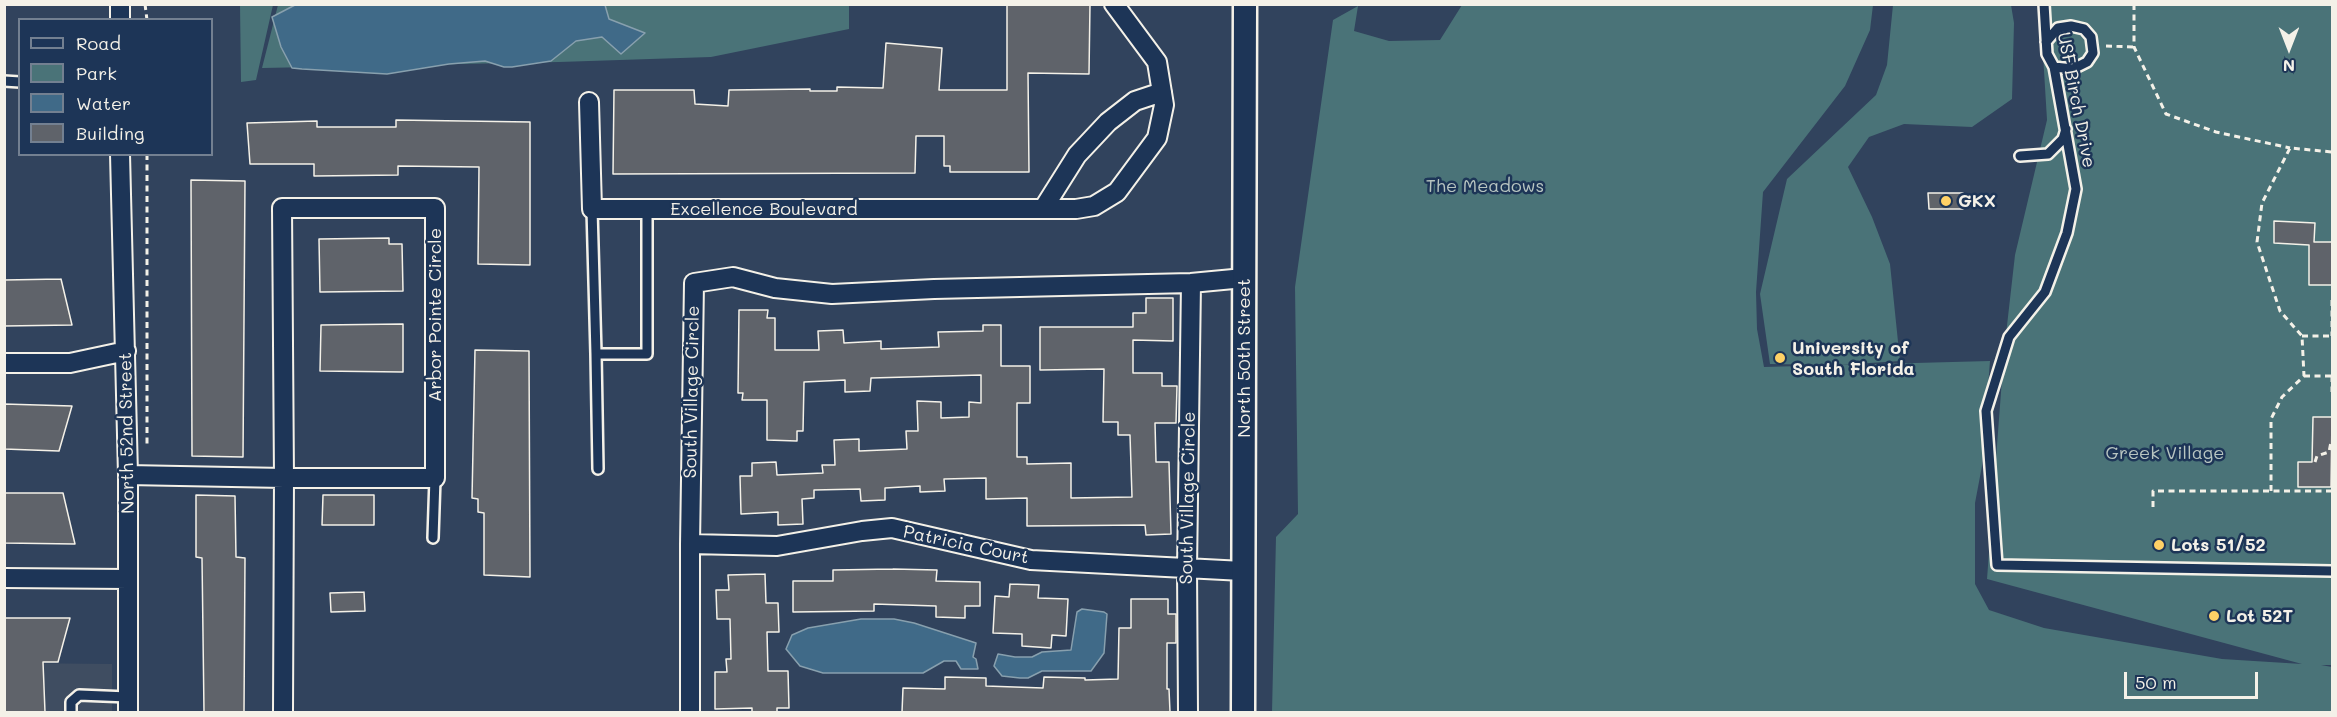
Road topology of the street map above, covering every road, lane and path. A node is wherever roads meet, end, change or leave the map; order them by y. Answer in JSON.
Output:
{"nodes":[{"id":1,"x":1114,"y":4,"type":"edge"},
{"id":2,"x":1245,"y":4,"type":"edge"},
{"id":3,"x":2044,"y":4,"type":"edge"},
{"id":4,"x":2134,"y":4,"type":"edge"},
{"id":5,"x":2046,"y":42,"type":"junction"},
{"id":6,"x":2093,"y":46,"type":"junction"},
{"id":7,"x":2134,"y":47,"type":"junction"},
{"id":8,"x":2054,"y":67,"type":"junction"},
{"id":9,"x":1162,"y":92,"type":"junction"},
{"id":10,"x":589,"y":102,"type":"dead end"},
{"id":11,"x":2066,"y":129,"type":"junction"},
{"id":12,"x":2290,"y":148,"type":"junction"},
{"id":13,"x":2332,"y":152,"type":"edge"},
{"id":14,"x":120,"y":156,"type":"edge"},
{"id":15,"x":147,"y":156,"type":"edge"},
{"id":16,"x":2020,"y":156,"type":"dead end"},
{"id":17,"x":592,"y":209,"type":"junction"},
{"id":18,"x":647,"y":209,"type":"junction"},
{"id":19,"x":1043,"y":209,"type":"junction"},
{"id":20,"x":1244,"y":279,"type":"junction"},
{"id":21,"x":1191,"y":283,"type":"junction"},
{"id":22,"x":2332,"y":300,"type":"edge"},
{"id":23,"x":2302,"y":336,"type":"junction"},
{"id":24,"x":2332,"y":336,"type":"edge"},
{"id":25,"x":126,"y":351,"type":"junction"},
{"id":26,"x":596,"y":354,"type":"junction"},
{"id":27,"x":4,"y":363,"type":"edge"},
{"id":28,"x":2304,"y":376,"type":"junction"},
{"id":29,"x":2332,"y":376,"type":"edge"},
{"id":30,"x":2332,"y":392,"type":"edge"},
{"id":31,"x":2331,"y":442,"type":"dead end"},
{"id":32,"x":2315,"y":462,"type":"dead end"},
{"id":33,"x":598,"y":469,"type":"dead end"},
{"id":34,"x":128,"y":475,"type":"junction"},
{"id":35,"x":147,"y":476,"type":"junction"},
{"id":36,"x":284,"y":478,"type":"junction"},
{"id":37,"x":435,"y":478,"type":"junction"},
{"id":38,"x":2271,"y":491,"type":"junction"},
{"id":39,"x":2332,"y":491,"type":"edge"},
{"id":40,"x":2153,"y":507,"type":"dead end"},
{"id":41,"x":433,"y":538,"type":"dead end"},
{"id":42,"x":690,"y":544,"type":"junction"},
{"id":43,"x":1186,"y":569,"type":"junction"},
{"id":44,"x":1243,"y":570,"type":"junction"},
{"id":45,"x":2332,"y":571,"type":"edge"},
{"id":46,"x":4,"y":579,"type":"edge"},
{"id":47,"x":128,"y":579,"type":"junction"},
{"id":48,"x":128,"y":705,"type":"edge"},
{"id":49,"x":71,"y":712,"type":"edge"},
{"id":50,"x":283,"y":712,"type":"edge"},
{"id":51,"x":690,"y":712,"type":"edge"},
{"id":52,"x":1188,"y":712,"type":"edge"},
{"id":53,"x":1243,"y":712,"type":"edge"}],
"edges":[{"from":1,"to":9,"type":"street","name":"Excellence Boulevard"},
{"from":2,"to":20,"type":"street","name":"North 50th Street"},
{"from":3,"to":5,"type":"lane","name":"USF Birch Drive"},
{"from":4,"to":7,"type":"path"},
{"from":5,"to":6,"type":"lane"},
{"from":5,"to":8,"type":"lane","name":"USF Birch Drive"},
{"from":6,"to":7,"type":"path"},
{"from":6,"to":8,"type":"lane"},
{"from":7,"to":12,"type":"path"},
{"from":8,"to":11,"type":"lane","name":"USF Birch Drive"},
{"from":9,"to":19,"type":"street"},
{"from":9,"to":19,"type":"street","name":"Excellence Boulevard"},
{"from":10,"to":17,"type":"street"},
{"from":11,"to":16,"type":"lane"},
{"from":11,"to":45,"type":"lane","name":"USF Birch Drive"},
{"from":12,"to":13,"type":"path"},
{"from":12,"to":23,"type":"path"},
{"from":14,"to":25,"type":"street","name":"North 52nd Street"},
{"from":15,"to":35,"type":"path"},
{"from":17,"to":18,"type":"street","name":"Excellence Boulevard"},
{"from":17,"to":26,"type":"lane"},
{"from":18,"to":19,"type":"street","name":"Excellence Boulevard"},
{"from":18,"to":26,"type":"lane"},
{"from":20,"to":21,"type":"street","name":"South Village Circle"},
{"from":20,"to":44,"type":"street","name":"North 50th Street"},
{"from":21,"to":42,"type":"street","name":"South Village Circle"},
{"from":21,"to":43,"type":"street","name":"South Village Circle"},
{"from":22,"to":24,"type":"path"},
{"from":23,"to":24,"type":"path"},
{"from":23,"to":28,"type":"path"},
{"from":25,"to":27,"type":"street"},
{"from":25,"to":34,"type":"street","name":"North 52nd Street"},
{"from":26,"to":33,"type":"lane"},
{"from":28,"to":29,"type":"path"},
{"from":28,"to":38,"type":"path"},
{"from":29,"to":30,"type":"path"},
{"from":31,"to":32,"type":"path"},
{"from":34,"to":35,"type":"street"},
{"from":34,"to":47,"type":"street","name":"North 52nd Street"},
{"from":35,"to":36,"type":"street"},
{"from":36,"to":37,"type":"street"},
{"from":36,"to":37,"type":"street","name":"Arbor Pointe Circle"},
{"from":36,"to":50,"type":"street","name":"Arbor Pointe Circle"},
{"from":37,"to":41,"type":"lane"},
{"from":38,"to":39,"type":"path"},
{"from":38,"to":40,"type":"path"},
{"from":42,"to":43,"type":"street","name":"Patricia Court"},
{"from":42,"to":51,"type":"street","name":"South Village Circle"},
{"from":43,"to":44,"type":"street","name":"Patricia Court"},
{"from":43,"to":52,"type":"street","name":"South Village Circle"},
{"from":44,"to":53,"type":"street","name":"North 50th Street"},
{"from":46,"to":47,"type":"street"},
{"from":47,"to":48,"type":"street","name":"North 52nd Street"},
{"from":48,"to":49,"type":"lane"}]}
